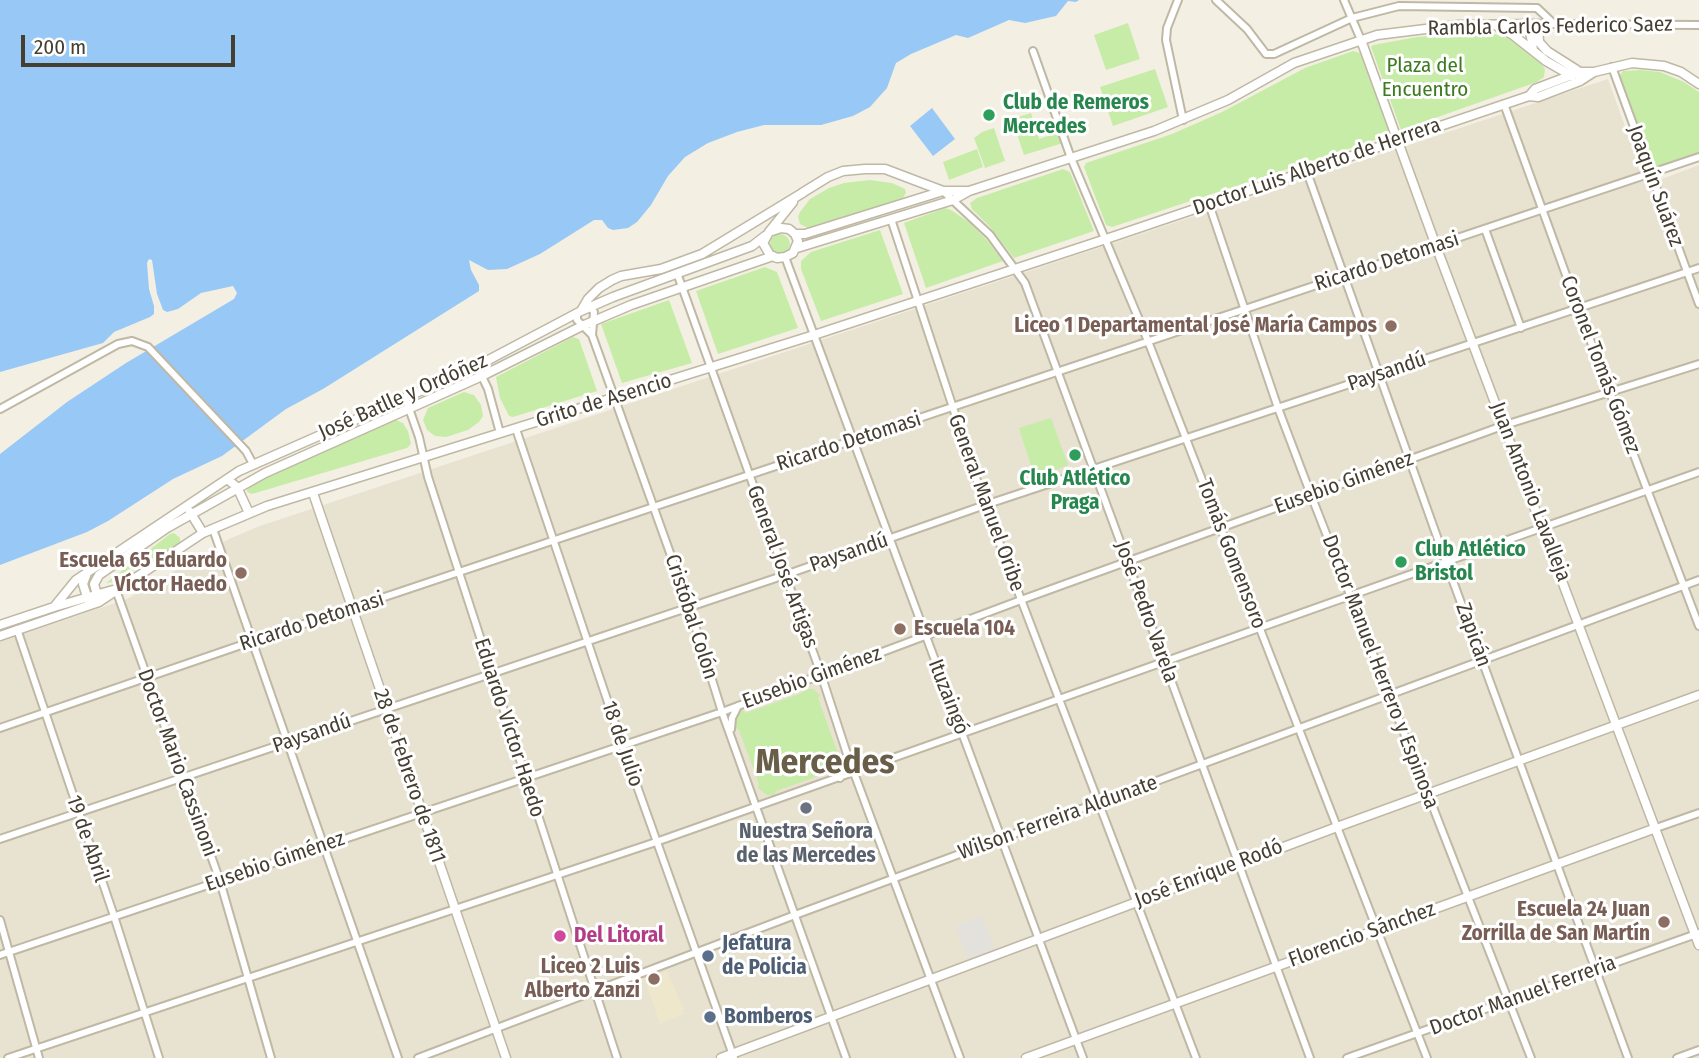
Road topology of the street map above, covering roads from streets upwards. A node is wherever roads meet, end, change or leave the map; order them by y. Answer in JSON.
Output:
{"nodes":[{"id":1,"x":1178,"y":0,"type":"edge"},
{"id":2,"x":1216,"y":0,"type":"edge"},
{"id":3,"x":1344,"y":0,"type":"edge"},
{"id":4,"x":1352,"y":18,"type":"junction"},
{"id":5,"x":1494,"y":24,"type":"junction"},
{"id":6,"x":1534,"y":24,"type":"junction"},
{"id":7,"x":1554,"y":24,"type":"junction"},
{"id":8,"x":1699,"y":25,"type":"edge"},
{"id":9,"x":1361,"y":40,"type":"junction"},
{"id":10,"x":1533,"y":50,"type":"junction"},
{"id":11,"x":1033,"y":51,"type":"dead end"},
{"id":12,"x":1546,"y":61,"type":"junction"},
{"id":13,"x":1612,"y":67,"type":"junction"},
{"id":14,"x":1570,"y":75,"type":"junction"},
{"id":15,"x":1580,"y":76,"type":"junction"},
{"id":16,"x":1699,"y":84,"type":"edge"},
{"id":17,"x":1545,"y":85,"type":"junction"},
{"id":18,"x":1529,"y":96,"type":"junction"},
{"id":19,"x":1504,"y":104,"type":"junction"},
{"id":20,"x":1183,"y":120,"type":"junction"},
{"id":21,"x":1398,"y":140,"type":"junction"},
{"id":22,"x":1699,"y":157,"type":"edge"},
{"id":23,"x":1071,"y":158,"type":"junction"},
{"id":24,"x":1307,"y":172,"type":"junction"},
{"id":25,"x":1651,"y":173,"type":"junction"},
{"id":26,"x":943,"y":191,"type":"junction"},
{"id":27,"x":969,"y":191,"type":"junction"},
{"id":28,"x":804,"y":192,"type":"junction"},
{"id":29,"x":953,"y":200,"type":"junction"},
{"id":30,"x":1209,"y":204,"type":"junction"},
{"id":31,"x":1542,"y":210,"type":"junction"},
{"id":32,"x":891,"y":219,"type":"junction"},
{"id":33,"x":1485,"y":229,"type":"junction"},
{"id":34,"x":767,"y":234,"type":"junction"},
{"id":35,"x":795,"y":234,"type":"junction"},
{"id":36,"x":1106,"y":239,"type":"junction"},
{"id":37,"x":1436,"y":246,"type":"junction"},
{"id":38,"x":797,"y":248,"type":"junction"},
{"id":39,"x":772,"y":256,"type":"junction"},
{"id":40,"x":785,"y":257,"type":"junction"},
{"id":41,"x":1699,"y":268,"type":"edge"},
{"id":42,"x":1016,"y":269,"type":"junction"},
{"id":43,"x":1687,"y":272,"type":"junction"},
{"id":44,"x":677,"y":273,"type":"junction"},
{"id":45,"x":1345,"y":276,"type":"junction"},
{"id":46,"x":681,"y":287,"type":"junction"},
{"id":47,"x":918,"y":301,"type":"junction"},
{"id":48,"x":1699,"y":304,"type":"edge"},
{"id":49,"x":1578,"y":308,"type":"junction"},
{"id":50,"x":1244,"y":309,"type":"junction"},
{"id":51,"x":582,"y":311,"type":"junction"},
{"id":52,"x":593,"y":321,"type":"junction"},
{"id":53,"x":582,"y":326,"type":"junction"},
{"id":54,"x":1521,"y":328,"type":"junction"},
{"id":55,"x":592,"y":335,"type":"junction"},
{"id":56,"x":814,"y":335,"type":"junction"},
{"id":57,"x":1148,"y":341,"type":"junction"},
{"id":58,"x":1473,"y":342,"type":"junction"},
{"id":59,"x":1699,"y":364,"type":"edge"},
{"id":60,"x":477,"y":366,"type":"junction"},
{"id":61,"x":710,"y":368,"type":"junction"},
{"id":62,"x":1057,"y":371,"type":"junction"},
{"id":63,"x":1379,"y":375,"type":"junction"},
{"id":64,"x":482,"y":376,"type":"junction"},
{"id":65,"x":1609,"y":392,"type":"junction"},
{"id":66,"x":405,"y":397,"type":"junction"},
{"id":67,"x":614,"y":398,"type":"junction"},
{"id":68,"x":952,"y":407,"type":"junction"},
{"id":69,"x":409,"y":408,"type":"junction"},
{"id":70,"x":1278,"y":408,"type":"junction"},
{"id":71,"x":0,"y":409,"type":"edge"},
{"id":72,"x":1505,"y":425,"type":"junction"},
{"id":73,"x":516,"y":429,"type":"junction"},
{"id":74,"x":500,"y":433,"type":"junction"},
{"id":75,"x":1186,"y":439,"type":"junction"},
{"id":76,"x":852,"y":440,"type":"junction"},
{"id":77,"x":423,"y":458,"type":"junction"},
{"id":78,"x":1409,"y":460,"type":"junction"},
{"id":79,"x":253,"y":464,"type":"junction"},
{"id":80,"x":1094,"y":469,"type":"junction"},
{"id":81,"x":1699,"y":472,"type":"edge"},
{"id":82,"x":749,"y":475,"type":"junction"},
{"id":83,"x":227,"y":480,"type":"junction"},
{"id":84,"x":237,"y":487,"type":"junction"},
{"id":85,"x":1647,"y":490,"type":"junction"},
{"id":86,"x":313,"y":493,"type":"junction"},
{"id":87,"x":1311,"y":495,"type":"junction"},
{"id":88,"x":985,"y":505,"type":"junction"},
{"id":89,"x":653,"y":507,"type":"junction"},
{"id":90,"x":189,"y":511,"type":"junction"},
{"id":91,"x":249,"y":513,"type":"junction"},
{"id":92,"x":1543,"y":526,"type":"junction"},
{"id":93,"x":1220,"y":528,"type":"junction"},
{"id":94,"x":213,"y":529,"type":"junction"},
{"id":95,"x":203,"y":533,"type":"junction"},
{"id":96,"x":888,"y":540,"type":"junction"},
{"id":97,"x":554,"y":541,"type":"junction"},
{"id":98,"x":1127,"y":562,"type":"junction"},
{"id":99,"x":1446,"y":562,"type":"junction"},
{"id":100,"x":89,"y":571,"type":"junction"},
{"id":101,"x":459,"y":573,"type":"junction"},
{"id":102,"x":785,"y":575,"type":"junction"},
{"id":103,"x":1699,"y":580,"type":"edge"},
{"id":104,"x":1684,"y":586,"type":"junction"},
{"id":105,"x":116,"y":590,"type":"junction"},
{"id":106,"x":1349,"y":595,"type":"junction"},
{"id":107,"x":87,"y":597,"type":"junction"},
{"id":108,"x":1021,"y":600,"type":"junction"},
{"id":109,"x":95,"y":601,"type":"junction"},
{"id":110,"x":54,"y":607,"type":"junction"},
{"id":111,"x":689,"y":607,"type":"junction"},
{"id":112,"x":352,"y":609,"type":"junction"},
{"id":113,"x":14,"y":620,"type":"junction"},
{"id":114,"x":1580,"y":624,"type":"junction"},
{"id":115,"x":0,"y":625,"type":"edge"},
{"id":116,"x":1699,"y":626,"type":"edge"},
{"id":117,"x":1260,"y":628,"type":"junction"},
{"id":118,"x":18,"y":631,"type":"junction"},
{"id":119,"x":0,"y":636,"type":"edge"},
{"id":120,"x":925,"y":636,"type":"junction"},
{"id":121,"x":253,"y":641,"type":"junction"},
{"id":122,"x":587,"y":642,"type":"junction"},
{"id":123,"x":1483,"y":661,"type":"junction"},
{"id":124,"x":1163,"y":662,"type":"junction"},
{"id":125,"x":491,"y":674,"type":"junction"},
{"id":126,"x":821,"y":674,"type":"junction"},
{"id":127,"x":147,"y":677,"type":"junction"},
{"id":128,"x":804,"y":682,"type":"junction"},
{"id":129,"x":825,"y":691,"type":"junction"},
{"id":130,"x":1699,"y":695,"type":"edge"},
{"id":131,"x":1388,"y":696,"type":"junction"},
{"id":132,"x":1058,"y":699,"type":"junction"},
{"id":133,"x":739,"y":705,"type":"junction"},
{"id":134,"x":387,"y":709,"type":"junction"},
{"id":135,"x":722,"y":712,"type":"junction"},
{"id":136,"x":45,"y":714,"type":"junction"},
{"id":137,"x":1618,"y":725,"type":"junction"},
{"id":138,"x":0,"y":728,"type":"edge"},
{"id":139,"x":1300,"y":729,"type":"junction"},
{"id":140,"x":731,"y":731,"type":"junction"},
{"id":141,"x":963,"y":735,"type":"junction"},
{"id":142,"x":287,"y":742,"type":"junction"},
{"id":143,"x":622,"y":744,"type":"junction"},
{"id":144,"x":847,"y":754,"type":"junction"},
{"id":145,"x":1519,"y":761,"type":"junction"},
{"id":146,"x":1201,"y":765,"type":"junction"},
{"id":147,"x":855,"y":773,"type":"junction"},
{"id":148,"x":183,"y":778,"type":"junction"},
{"id":149,"x":525,"y":778,"type":"junction"},
{"id":150,"x":840,"y":778,"type":"junction"},
{"id":151,"x":752,"y":790,"type":"junction"},
{"id":152,"x":1427,"y":794,"type":"junction"},
{"id":153,"x":773,"y":800,"type":"junction"},
{"id":154,"x":1099,"y":803,"type":"junction"},
{"id":155,"x":757,"y":806,"type":"junction"},
{"id":156,"x":78,"y":813,"type":"junction"},
{"id":157,"x":421,"y":813,"type":"junction"},
{"id":158,"x":1699,"y":813,"type":"edge"},
{"id":159,"x":1337,"y":827,"type":"junction"},
{"id":160,"x":1656,"y":828,"type":"junction"},
{"id":161,"x":0,"y":839,"type":"edge"},
{"id":162,"x":1002,"y":839,"type":"junction"},
{"id":163,"x":656,"y":842,"type":"junction"},
{"id":164,"x":323,"y":846,"type":"junction"},
{"id":165,"x":1238,"y":864,"type":"junction"},
{"id":166,"x":1557,"y":864,"type":"junction"},
{"id":167,"x":556,"y":875,"type":"junction"},
{"id":168,"x":894,"y":879,"type":"junction"},
{"id":169,"x":219,"y":881,"type":"junction"},
{"id":170,"x":1468,"y":896,"type":"junction"},
{"id":171,"x":1136,"y":902,"type":"junction"},
{"id":172,"x":455,"y":909,"type":"junction"},
{"id":173,"x":795,"y":915,"type":"junction"},
{"id":174,"x":114,"y":916,"type":"junction"},
{"id":175,"x":0,"y":920,"type":"edge"},
{"id":176,"x":1377,"y":928,"type":"junction"},
{"id":177,"x":1697,"y":934,"type":"edge"},
{"id":178,"x":1040,"y":939,"type":"junction"},
{"id":179,"x":357,"y":942,"type":"junction"},
{"id":180,"x":1699,"y":945,"type":"edge"},
{"id":181,"x":9,"y":952,"type":"junction"},
{"id":182,"x":696,"y":954,"type":"junction"},
{"id":183,"x":0,"y":955,"type":"edge"},
{"id":184,"x":1275,"y":966,"type":"junction"},
{"id":185,"x":1596,"y":971,"type":"junction"},
{"id":186,"x":248,"y":978,"type":"junction"},
{"id":187,"x":930,"y":979,"type":"junction"},
{"id":188,"x":594,"y":992,"type":"junction"},
{"id":189,"x":1509,"y":1002,"type":"junction"},
{"id":190,"x":1175,"y":1003,"type":"junction"},
{"id":191,"x":145,"y":1012,"type":"junction"},
{"id":192,"x":831,"y":1016,"type":"junction"},
{"id":193,"x":496,"y":1029,"type":"junction"},
{"id":194,"x":1417,"y":1034,"type":"junction"},
{"id":195,"x":1077,"y":1040,"type":"junction"},
{"id":196,"x":36,"y":1048,"type":"junction"},
{"id":197,"x":1699,"y":1050,"type":"edge"},
{"id":198,"x":734,"y":1056,"type":"edge"},
{"id":199,"x":8,"y":1058,"type":"edge"},
{"id":200,"x":39,"y":1058,"type":"edge"},
{"id":201,"x":159,"y":1058,"type":"edge"},
{"id":202,"x":271,"y":1058,"type":"edge"},
{"id":203,"x":398,"y":1058,"type":"edge"},
{"id":204,"x":418,"y":1058,"type":"edge"},
{"id":205,"x":506,"y":1058,"type":"edge"},
{"id":206,"x":617,"y":1058,"type":"edge"},
{"id":207,"x":721,"y":1058,"type":"edge"},
{"id":208,"x":846,"y":1058,"type":"edge"},
{"id":209,"x":960,"y":1058,"type":"edge"},
{"id":210,"x":1026,"y":1058,"type":"edge"},
{"id":211,"x":1083,"y":1058,"type":"edge"},
{"id":212,"x":1196,"y":1058,"type":"edge"},
{"id":213,"x":1310,"y":1058,"type":"edge"},
{"id":214,"x":1347,"y":1058,"type":"edge"},
{"id":215,"x":1426,"y":1058,"type":"edge"},
{"id":216,"x":1531,"y":1058,"type":"edge"},
{"id":217,"x":1628,"y":1058,"type":"edge"},
{"id":218,"x":1677,"y":1058,"type":"edge"}],
"edges":[{"from":1,"to":20,"type":"street"},
{"from":2,"to":4,"type":"street"},
{"from":3,"to":4,"type":"street"},
{"from":4,"to":7,"type":"street"},
{"from":4,"to":9,"type":"street"},
{"from":5,"to":6,"type":"street","name":"Rambla Carlos Federico Saez"},
{"from":5,"to":9,"type":"street","name":"Rambla Carlos Federico Saez"},
{"from":5,"to":10,"type":"street"},
{"from":6,"to":7,"type":"street","name":"Rambla Carlos Federico Saez"},
{"from":6,"to":10,"type":"street"},
{"from":6,"to":15,"type":"street"},
{"from":7,"to":8,"type":"street","name":"Rambla Carlos Federico Saez"},
{"from":9,"to":20,"type":"street","name":"Rambla Carlos Federico Saez"},
{"from":9,"to":21,"type":"street","name":"Juan Antonio Lavalleja"},
{"from":10,"to":12,"type":"street"},
{"from":11,"to":23,"type":"street","name":"Tomás Gomensoro"},
{"from":12,"to":14,"type":"street"},
{"from":12,"to":17,"type":"street"},
{"from":13,"to":15,"type":"street","name":"Doctor Luis Alberto de Herrera"},
{"from":13,"to":16,"type":"street","name":"Doctor Luis Alberto de Herrera"},
{"from":13,"to":25,"type":"street","name":"Joaquín Suárez"},
{"from":14,"to":15,"type":"street","name":"Doctor Luis Alberto de Herrera"},
{"from":14,"to":17,"type":"street","name":"Doctor Luis Alberto de Herrera"},
{"from":15,"to":18,"type":"street","name":"Doctor Luis Alberto de Herrera"},
{"from":17,"to":18,"type":"street","name":"Doctor Luis Alberto de Herrera"},
{"from":18,"to":19,"type":"street","name":"Doctor Luis Alberto de Herrera"},
{"from":19,"to":21,"type":"street","name":"Doctor Luis Alberto de Herrera"},
{"from":19,"to":31,"type":"street","name":"Coronel Tomás Gómez"},
{"from":20,"to":23,"type":"street","name":"Rambla Carlos Federico Saez"},
{"from":21,"to":24,"type":"street","name":"Doctor Luis Alberto de Herrera"},
{"from":21,"to":37,"type":"street","name":"Juan Antonio Lavalleja"},
{"from":22,"to":25,"type":"street","name":"Ricardo Detomasi"},
{"from":23,"to":27,"type":"street","name":"Rambla Carlos Federico Saez"},
{"from":23,"to":36,"type":"street","name":"Tomás Gomensoro"},
{"from":24,"to":30,"type":"street","name":"Doctor Luis Alberto de Herrera"},
{"from":24,"to":45,"type":"street","name":"Zapicán"},
{"from":25,"to":31,"type":"street","name":"Ricardo Detomasi"},
{"from":25,"to":43,"type":"street","name":"Joaquín Suárez"},
{"from":26,"to":27,"type":"street","name":"Rambla Carlos Federico Saez"},
{"from":26,"to":28,"type":"street"},
{"from":26,"to":29,"type":"street","name":"José Pedro Varela"},
{"from":26,"to":35,"type":"street","name":"Rambla Carlos Federico Saez"},
{"from":27,"to":29,"type":"street","name":"Rambla Carlos Federico Saez"},
{"from":28,"to":34,"type":"street"},
{"from":28,"to":51,"type":"street"},
{"from":29,"to":32,"type":"street","name":"Rambla Carlos Federico Saez"},
{"from":29,"to":42,"type":"street","name":"José Pedro Varela"},
{"from":30,"to":36,"type":"street","name":"Doctor Luis Alberto de Herrera"},
{"from":30,"to":50,"type":"street","name":"Doctor Manuel Herrero y Espinosa"},
{"from":31,"to":33,"type":"street","name":"Ricardo Detomasi"},
{"from":31,"to":49,"type":"street","name":"Coronel Tomás Gómez"},
{"from":32,"to":38,"type":"street","name":"Rambla Carlos Federico Saez"},
{"from":32,"to":47,"type":"street","name":"General Manuel Oribe"},
{"from":33,"to":37,"type":"street","name":"Ricardo Detomasi"},
{"from":33,"to":54,"type":"street"},
{"from":34,"to":35,"type":"street"},
{"from":34,"to":39,"type":"street"},
{"from":34,"to":44,"type":"street","name":"José Batlle y Ordóñez"},
{"from":35,"to":38,"type":"street"},
{"from":36,"to":42,"type":"street","name":"Grito de Asencio"},
{"from":36,"to":57,"type":"street","name":"Tomás Gomensoro"},
{"from":37,"to":45,"type":"street","name":"Ricardo Detomasi"},
{"from":37,"to":58,"type":"street","name":"Juan Antonio Lavalleja"},
{"from":38,"to":40,"type":"street"},
{"from":39,"to":40,"type":"street"},
{"from":39,"to":46,"type":"street"},
{"from":40,"to":56,"type":"street","name":"Ituzaingó"},
{"from":41,"to":43,"type":"street","name":"Paysandú"},
{"from":42,"to":47,"type":"street","name":"Grito de Asencio"},
{"from":42,"to":62,"type":"street","name":"José Pedro Varela"},
{"from":43,"to":48,"type":"street","name":"Joaquín Suárez"},
{"from":43,"to":49,"type":"street","name":"Paysandú"},
{"from":44,"to":46,"type":"street","name":"General José Artigas"},
{"from":44,"to":51,"type":"street","name":"José Batlle y Ordóñez"},
{"from":45,"to":50,"type":"street","name":"Ricardo Detomasi"},
{"from":45,"to":63,"type":"street","name":"Zapicán"},
{"from":46,"to":52,"type":"street"},
{"from":46,"to":61,"type":"street","name":"General José Artigas"},
{"from":47,"to":56,"type":"street","name":"Grito de Asencio"},
{"from":47,"to":68,"type":"street","name":"General Manuel Oribe"},
{"from":49,"to":54,"type":"street","name":"Paysandú"},
{"from":49,"to":65,"type":"street","name":"Coronel Tomás Gómez"},
{"from":50,"to":57,"type":"street","name":"Ricardo Detomasi"},
{"from":50,"to":70,"type":"street","name":"Doctor Manuel Herrero y Espinosa"},
{"from":51,"to":52,"type":"street"},
{"from":51,"to":53,"type":"street"},
{"from":51,"to":60,"type":"street","name":"José Batlle y Ordóñez"},
{"from":52,"to":53,"type":"street"},
{"from":52,"to":55,"type":"street"},
{"from":53,"to":55,"type":"street"},
{"from":53,"to":64,"type":"street"},
{"from":54,"to":58,"type":"street","name":"Paysandú"},
{"from":55,"to":67,"type":"street","name":"Cristóbal Colón"},
{"from":56,"to":61,"type":"street","name":"Grito de Asencio"},
{"from":56,"to":76,"type":"street","name":"Ituzaingó"},
{"from":57,"to":62,"type":"street","name":"Ricardo Detomasi"},
{"from":57,"to":75,"type":"street","name":"Tomás Gomensoro"},
{"from":58,"to":63,"type":"street","name":"Paysandú"},
{"from":58,"to":72,"type":"street","name":"Juan Antonio Lavalleja"},
{"from":59,"to":65,"type":"street","name":"Eusebio Giménez"},
{"from":60,"to":64,"type":"street"},
{"from":60,"to":66,"type":"street","name":"José Batlle y Ordóñez"},
{"from":61,"to":67,"type":"street","name":"Grito de Asencio"},
{"from":61,"to":82,"type":"street","name":"General José Artigas"},
{"from":62,"to":68,"type":"street","name":"Ricardo Detomasi"},
{"from":62,"to":80,"type":"street","name":"José Pedro Varela"},
{"from":63,"to":70,"type":"street","name":"Paysandú"},
{"from":63,"to":78,"type":"street","name":"Zapicán"},
{"from":64,"to":69,"type":"street"},
{"from":64,"to":74,"type":"street"},
{"from":65,"to":72,"type":"street","name":"Eusebio Giménez"},
{"from":65,"to":85,"type":"street","name":"Coronel Tomás Gómez"},
{"from":66,"to":69,"type":"street","name":"Eduardo Víctor Haedo"},
{"from":66,"to":79,"type":"street","name":"José Batlle y Ordóñez"},
{"from":67,"to":73,"type":"street","name":"Grito de Asencio"},
{"from":67,"to":89,"type":"street","name":"Cristóbal Colón"},
{"from":68,"to":76,"type":"street","name":"Ricardo Detomasi"},
{"from":68,"to":88,"type":"street","name":"General Manuel Oribe"},
{"from":69,"to":77,"type":"street","name":"Eduardo Víctor Haedo"},
{"from":69,"to":84,"type":"street"},
{"from":70,"to":75,"type":"street","name":"Paysandú"},
{"from":70,"to":87,"type":"street","name":"Doctor Manuel Herrero y Espinosa"},
{"from":71,"to":79,"type":"street"},
{"from":72,"to":78,"type":"street","name":"Eusebio Giménez"},
{"from":72,"to":92,"type":"street","name":"Juan Antonio Lavalleja"},
{"from":73,"to":74,"type":"street","name":"Grito de Asencio"},
{"from":73,"to":97,"type":"street","name":"18 de Julio"},
{"from":74,"to":77,"type":"street","name":"Grito de Asencio"},
{"from":75,"to":80,"type":"street","name":"Paysandú"},
{"from":75,"to":93,"type":"street","name":"Tomás Gomensoro"},
{"from":76,"to":82,"type":"street","name":"Ricardo Detomasi"},
{"from":76,"to":96,"type":"street","name":"Ituzaingó"},
{"from":77,"to":86,"type":"street","name":"Grito de Asencio"},
{"from":77,"to":101,"type":"street","name":"Eduardo Víctor Haedo"},
{"from":78,"to":87,"type":"street","name":"Eusebio Giménez"},
{"from":78,"to":99,"type":"street","name":"Zapicán"},
{"from":79,"to":83,"type":"street","name":"José Batlle y Ordóñez"},
{"from":80,"to":88,"type":"street","name":"Paysandú"},
{"from":80,"to":98,"type":"street","name":"José Pedro Varela"},
{"from":81,"to":85,"type":"street"},
{"from":82,"to":89,"type":"street","name":"Ricardo Detomasi"},
{"from":82,"to":102,"type":"street","name":"General José Artigas"},
{"from":83,"to":84,"type":"street"},
{"from":83,"to":90,"type":"street","name":"José Batlle y Ordóñez"},
{"from":84,"to":90,"type":"street"},
{"from":84,"to":91,"type":"street"},
{"from":85,"to":92,"type":"street"},
{"from":85,"to":104,"type":"street","name":"Coronel Tomás Gómez"},
{"from":86,"to":91,"type":"street","name":"Grito de Asencio"},
{"from":86,"to":112,"type":"street","name":"28 de Febrero de 1811"},
{"from":87,"to":93,"type":"street","name":"Eusebio Giménez"},
{"from":87,"to":106,"type":"street","name":"Doctor Manuel Herrero y Espinosa"},
{"from":88,"to":96,"type":"street","name":"Paysandú"},
{"from":88,"to":108,"type":"street","name":"General Manuel Oribe"},
{"from":89,"to":97,"type":"street","name":"Ricardo Detomasi"},
{"from":89,"to":111,"type":"street","name":"Cristóbal Colón"},
{"from":90,"to":95,"type":"street"},
{"from":90,"to":100,"type":"street","name":"José Batlle y Ordóñez"},
{"from":90,"to":109,"type":"street"},
{"from":91,"to":94,"type":"street","name":"Grito de Asencio"},
{"from":92,"to":99,"type":"street"},
{"from":92,"to":114,"type":"street","name":"Juan Antonio Lavalleja"},
{"from":93,"to":98,"type":"street","name":"Eusebio Giménez"},
{"from":93,"to":117,"type":"street","name":"Tomás Gomensoro"},
{"from":94,"to":95,"type":"street","name":"Grito de Asencio"},
{"from":94,"to":121,"type":"street"},
{"from":95,"to":105,"type":"street","name":"Grito de Asencio"},
{"from":96,"to":102,"type":"street","name":"Paysandú"},
{"from":96,"to":120,"type":"street","name":"Ituzaingó"},
{"from":97,"to":101,"type":"street","name":"Ricardo Detomasi"},
{"from":97,"to":122,"type":"street","name":"18 de Julio"},
{"from":98,"to":108,"type":"street","name":"Eusebio Giménez"},
{"from":98,"to":124,"type":"street","name":"José Pedro Varela"},
{"from":99,"to":106,"type":"street"},
{"from":99,"to":123,"type":"street","name":"Zapicán"},
{"from":100,"to":107,"type":"street"},
{"from":100,"to":110,"type":"street","name":"José Batlle y Ordóñez"},
{"from":101,"to":112,"type":"street","name":"Ricardo Detomasi"},
{"from":101,"to":125,"type":"street","name":"Eduardo Víctor Haedo"},
{"from":102,"to":111,"type":"street","name":"Paysandú"},
{"from":102,"to":126,"type":"street","name":"General José Artigas"},
{"from":103,"to":104,"type":"street","name":"Wilson Ferreira Aldunate"},
{"from":104,"to":114,"type":"street","name":"Wilson Ferreira Aldunate"},
{"from":104,"to":116,"type":"street","name":"Coronel Tomás Gómez"},
{"from":105,"to":109,"type":"street","name":"Grito de Asencio"},
{"from":105,"to":127,"type":"street","name":"Doctor Mario Cassinoni"},
{"from":106,"to":117,"type":"street"},
{"from":106,"to":131,"type":"street","name":"Doctor Manuel Herrero y Espinosa"},
{"from":107,"to":109,"type":"street"},
{"from":107,"to":110,"type":"street"},
{"from":108,"to":120,"type":"street","name":"Eusebio Giménez"},
{"from":108,"to":132,"type":"street","name":"General Manuel Oribe"},
{"from":109,"to":118,"type":"street","name":"Grito de Asencio"},
{"from":110,"to":113,"type":"street"},
{"from":111,"to":122,"type":"street","name":"Paysandú"},
{"from":111,"to":135,"type":"street","name":"Cristóbal Colón"},
{"from":112,"to":121,"type":"street","name":"Ricardo Detomasi"},
{"from":112,"to":134,"type":"street","name":"28 de Febrero de 1811"},
{"from":113,"to":115,"type":"street"},
{"from":113,"to":118,"type":"street","name":"19 de Abril"},
{"from":114,"to":123,"type":"street","name":"Wilson Ferreira Aldunate"},
{"from":114,"to":137,"type":"street","name":"Juan Antonio Lavalleja"},
{"from":117,"to":124,"type":"street"},
{"from":117,"to":139,"type":"street","name":"Tomás Gomensoro"},
{"from":118,"to":119,"type":"street","name":"Grito de Asencio"},
{"from":118,"to":136,"type":"street","name":"19 de Abril"},
{"from":120,"to":126,"type":"street","name":"Eusebio Giménez"},
{"from":120,"to":141,"type":"street","name":"Ituzaingó"},
{"from":121,"to":127,"type":"street","name":"Ricardo Detomasi"},
{"from":121,"to":142,"type":"street"},
{"from":122,"to":125,"type":"street","name":"Paysandú"},
{"from":122,"to":143,"type":"street","name":"18 de Julio"},
{"from":123,"to":131,"type":"street","name":"Wilson Ferreira Aldunate"},
{"from":123,"to":145,"type":"street","name":"Zapicán"},
{"from":124,"to":132,"type":"street"},
{"from":124,"to":146,"type":"street","name":"José Pedro Varela"},
{"from":125,"to":134,"type":"street","name":"Paysandú"},
{"from":125,"to":149,"type":"street","name":"Eduardo Víctor Haedo"},
{"from":126,"to":128,"type":"street","name":"Eusebio Giménez"},
{"from":126,"to":129,"type":"street","name":"General José Artigas"},
{"from":127,"to":136,"type":"street","name":"Ricardo Detomasi"},
{"from":127,"to":148,"type":"street","name":"Doctor Mario Cassinoni"},
{"from":128,"to":129,"type":"street"},
{"from":128,"to":133,"type":"street","name":"Eusebio Giménez"},
{"from":129,"to":144,"type":"street","name":"General José Artigas"},
{"from":130,"to":137,"type":"street","name":"José Enrique Rodó"},
{"from":131,"to":139,"type":"street","name":"Wilson Ferreira Aldunate"},
{"from":131,"to":152,"type":"street","name":"Doctor Manuel Herrero y Espinosa"},
{"from":132,"to":141,"type":"street"},
{"from":132,"to":154,"type":"street","name":"General Manuel Oribe"},
{"from":133,"to":135,"type":"street","name":"Eusebio Giménez"},
{"from":133,"to":140,"type":"street"},
{"from":134,"to":142,"type":"street","name":"Paysandú"},
{"from":134,"to":157,"type":"street","name":"28 de Febrero de 1811"},
{"from":135,"to":140,"type":"street","name":"Cristóbal Colón"},
{"from":135,"to":143,"type":"street","name":"Eusebio Giménez"},
{"from":136,"to":138,"type":"street","name":"Ricardo Detomasi"},
{"from":136,"to":156,"type":"street","name":"19 de Abril"},
{"from":137,"to":145,"type":"street","name":"José Enrique Rodó"},
{"from":137,"to":160,"type":"street","name":"Juan Antonio Lavalleja"},
{"from":139,"to":146,"type":"street","name":"Wilson Ferreira Aldunate"},
{"from":139,"to":159,"type":"street","name":"Tomás Gomensoro"},
{"from":140,"to":151,"type":"street","name":"Cristóbal Colón"},
{"from":141,"to":147,"type":"street"},
{"from":141,"to":162,"type":"street","name":"Ituzaingó"},
{"from":142,"to":148,"type":"street","name":"Paysandú"},
{"from":142,"to":164,"type":"street"},
{"from":143,"to":149,"type":"street","name":"Eusebio Giménez"},
{"from":143,"to":163,"type":"street","name":"18 de Julio"},
{"from":144,"to":147,"type":"street","name":"General José Artigas"},
{"from":144,"to":150,"type":"street"},
{"from":145,"to":152,"type":"street","name":"José Enrique Rodó"},
{"from":145,"to":166,"type":"street","name":"Zapicán"},
{"from":146,"to":154,"type":"street","name":"Wilson Ferreira Aldunate"},
{"from":146,"to":165,"type":"street","name":"José Pedro Varela"},
{"from":147,"to":150,"type":"street"},
{"from":147,"to":168,"type":"street","name":"General José Artigas"},
{"from":148,"to":156,"type":"street","name":"Paysandú"},
{"from":148,"to":169,"type":"street","name":"Doctor Mario Cassinoni"},
{"from":149,"to":157,"type":"street","name":"Eusebio Giménez"},
{"from":149,"to":167,"type":"street","name":"Eduardo Víctor Haedo"},
{"from":150,"to":153,"type":"street"},
{"from":151,"to":153,"type":"street"},
{"from":151,"to":155,"type":"street","name":"Cristóbal Colón"},
{"from":152,"to":159,"type":"street","name":"José Enrique Rodó"},
{"from":152,"to":170,"type":"street","name":"Doctor Manuel Herrero y Espinosa"},
{"from":153,"to":155,"type":"street"},
{"from":154,"to":162,"type":"street","name":"Wilson Ferreira Aldunate"},
{"from":154,"to":171,"type":"street","name":"General Manuel Oribe"},
{"from":155,"to":163,"type":"street"},
{"from":155,"to":173,"type":"street","name":"Cristóbal Colón"},
{"from":156,"to":161,"type":"street","name":"Paysandú"},
{"from":156,"to":174,"type":"street","name":"19 de Abril"},
{"from":157,"to":164,"type":"street","name":"Eusebio Giménez"},
{"from":157,"to":172,"type":"street","name":"28 de Febrero de 1811"},
{"from":158,"to":160,"type":"street","name":"Florencio Sánchez"},
{"from":159,"to":165,"type":"street","name":"José Enrique Rodó"},
{"from":159,"to":176,"type":"street","name":"Tomás Gomensoro"},
{"from":160,"to":166,"type":"street","name":"Florencio Sánchez"},
{"from":160,"to":177,"type":"street","name":"Juan Antonio Lavalleja"},
{"from":162,"to":168,"type":"street","name":"Wilson Ferreira Aldunate"},
{"from":162,"to":178,"type":"street","name":"Ituzaingó"},
{"from":163,"to":167,"type":"street"},
{"from":163,"to":182,"type":"street","name":"18 de Julio"},
{"from":164,"to":169,"type":"street","name":"Eusebio Giménez"},
{"from":164,"to":179,"type":"street"},
{"from":165,"to":171,"type":"street","name":"José Enrique Rodó"},
{"from":165,"to":184,"type":"street","name":"José Pedro Varela"},
{"from":166,"to":170,"type":"street","name":"Florencio Sánchez"},
{"from":166,"to":185,"type":"street","name":"Zapicán"},
{"from":167,"to":172,"type":"street"},
{"from":167,"to":188,"type":"street","name":"Eduardo Víctor Haedo"},
{"from":168,"to":173,"type":"street","name":"Wilson Ferreira Aldunate"},
{"from":168,"to":187,"type":"street","name":"General José Artigas"},
{"from":169,"to":174,"type":"street","name":"Eusebio Giménez"},
{"from":169,"to":186,"type":"street","name":"Doctor Mario Cassinoni"},
{"from":170,"to":176,"type":"street","name":"Florencio Sánchez"},
{"from":170,"to":189,"type":"street","name":"Doctor Manuel Herrero y Espinosa"},
{"from":171,"to":178,"type":"street","name":"José Enrique Rodó"},
{"from":171,"to":190,"type":"street","name":"General Manuel Oribe"},
{"from":172,"to":179,"type":"street"},
{"from":172,"to":193,"type":"street","name":"28 de Febrero de 1811"},
{"from":173,"to":182,"type":"street","name":"Wilson Ferreira Aldunate"},
{"from":173,"to":192,"type":"street","name":"Cristóbal Colón"},
{"from":174,"to":181,"type":"street","name":"Eusebio Giménez"},
{"from":174,"to":191,"type":"street","name":"19 de Abril"},
{"from":175,"to":181,"type":"street"},
{"from":176,"to":184,"type":"street","name":"Florencio Sánchez"},
{"from":176,"to":194,"type":"street","name":"Tomás Gomensoro"},
{"from":177,"to":180,"type":"street","name":"Juan Antonio Lavalleja"},
{"from":177,"to":185,"type":"street","name":"Doctor Manuel Ferreria"},
{"from":178,"to":187,"type":"street","name":"José Enrique Rodó"},
{"from":178,"to":195,"type":"street","name":"Ituzaingó"},
{"from":179,"to":186,"type":"street"},
{"from":179,"to":203,"type":"street"},
{"from":181,"to":183,"type":"street","name":"Eusebio Giménez"},
{"from":181,"to":196,"type":"street"},
{"from":182,"to":188,"type":"street","name":"Wilson Ferreira Aldunate"},
{"from":182,"to":198,"type":"street","name":"18 de Julio"},
{"from":184,"to":190,"type":"street","name":"Florencio Sánchez"},
{"from":184,"to":213,"type":"street","name":"José Pedro Varela"},
{"from":185,"to":189,"type":"street","name":"Doctor Manuel Ferreria"},
{"from":185,"to":217,"type":"street","name":"Zapicán"},
{"from":186,"to":191,"type":"street"},
{"from":186,"to":202,"type":"street","name":"Doctor Mario Cassinoni"},
{"from":187,"to":192,"type":"street","name":"José Enrique Rodó"},
{"from":187,"to":209,"type":"street","name":"General José Artigas"},
{"from":188,"to":193,"type":"street","name":"Wilson Ferreira Aldunate"},
{"from":188,"to":206,"type":"street","name":"Eduardo Víctor Haedo"},
{"from":189,"to":194,"type":"street","name":"Doctor Manuel Ferreria"},
{"from":189,"to":216,"type":"street","name":"Doctor Manuel Herrero y Espinosa"},
{"from":190,"to":195,"type":"street","name":"Florencio Sánchez"},
{"from":190,"to":212,"type":"street","name":"General Manuel Oribe"},
{"from":191,"to":196,"type":"street"},
{"from":191,"to":201,"type":"street","name":"19 de Abril"},
{"from":192,"to":198,"type":"street","name":"José Enrique Rodó"},
{"from":192,"to":208,"type":"street","name":"Cristóbal Colón"},
{"from":193,"to":204,"type":"street","name":"Wilson Ferreira Aldunate"},
{"from":193,"to":205,"type":"street","name":"28 de Febrero de 1811"},
{"from":194,"to":214,"type":"street","name":"Doctor Manuel Ferreria"},
{"from":194,"to":215,"type":"street","name":"Tomás Gomensoro"},
{"from":195,"to":210,"type":"street","name":"Florencio Sánchez"},
{"from":195,"to":211,"type":"street","name":"Ituzaingó"},
{"from":196,"to":199,"type":"street"},
{"from":196,"to":200,"type":"street"},
{"from":197,"to":218,"type":"street"},
{"from":198,"to":207,"type":"street","name":"José Enrique Rodó"}]}
